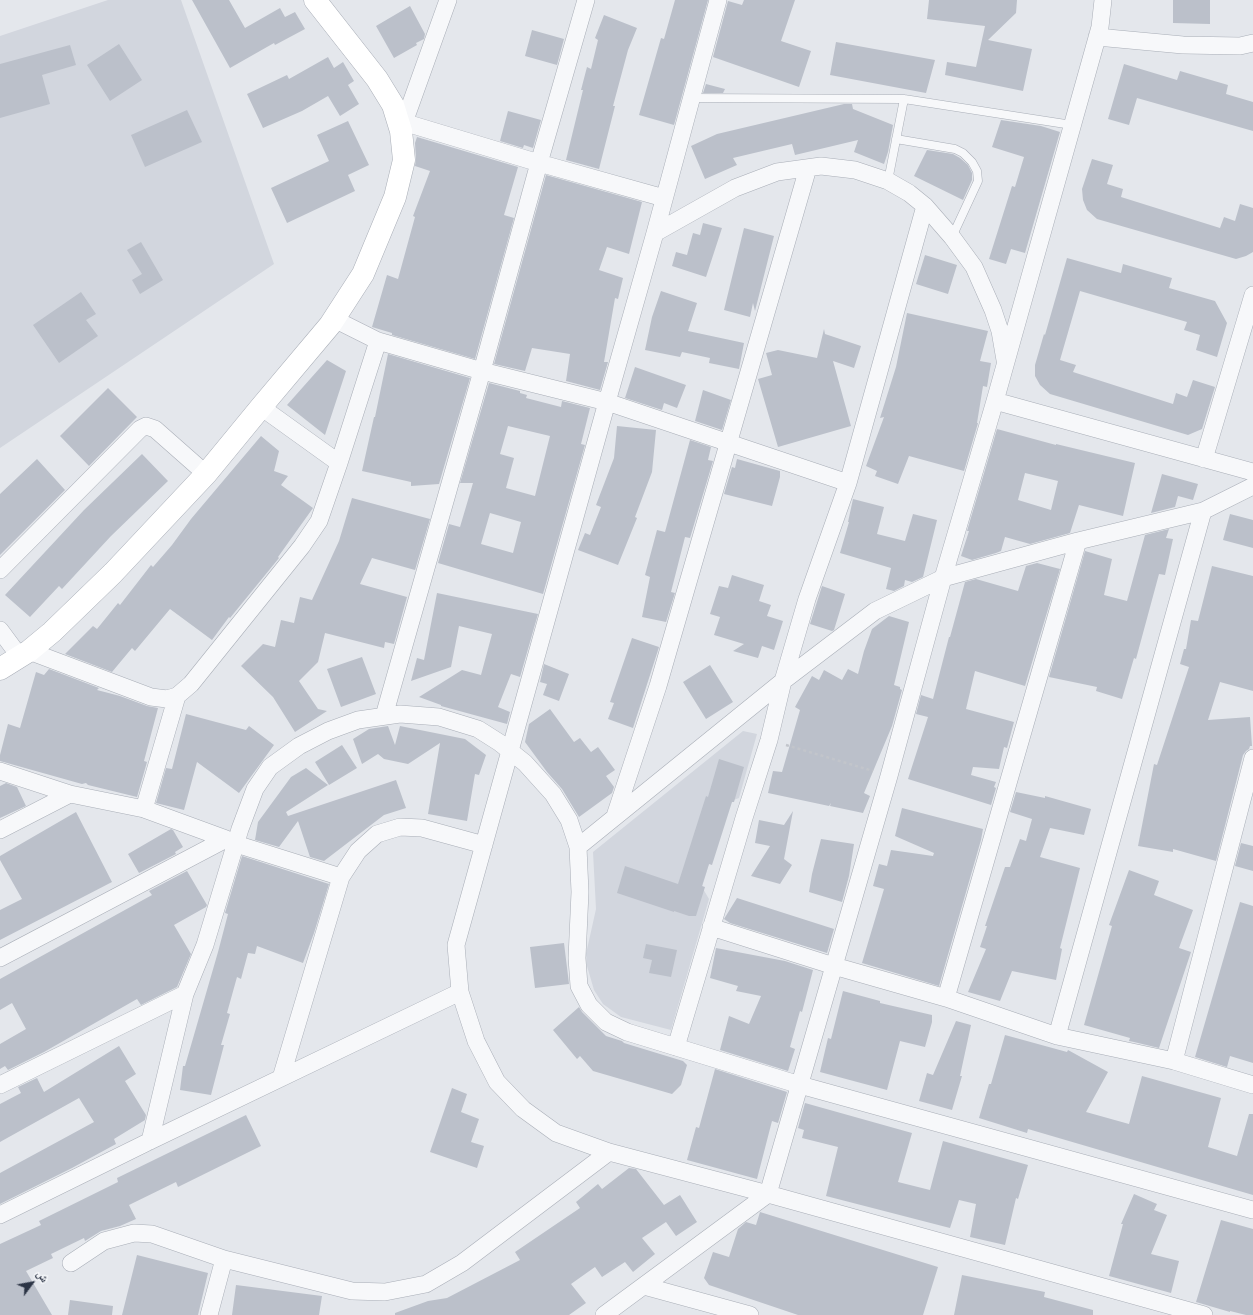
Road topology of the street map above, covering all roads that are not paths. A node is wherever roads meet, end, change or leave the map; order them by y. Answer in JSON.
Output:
{"nodes":[{"id":1,"x":315,"y":0,"type":"edge"},
{"id":2,"x":448,"y":0,"type":"edge"},
{"id":3,"x":586,"y":0,"type":"edge"},
{"id":4,"x":718,"y":0,"type":"edge"},
{"id":5,"x":1103,"y":0,"type":"edge"},
{"id":6,"x":1097,"y":36,"type":"junction"},
{"id":7,"x":1253,"y":44,"type":"edge"},
{"id":8,"x":691,"y":98,"type":"junction"},
{"id":9,"x":904,"y":99,"type":"junction"},
{"id":10,"x":1072,"y":126,"type":"junction"},
{"id":11,"x":402,"y":127,"type":"junction"},
{"id":12,"x":896,"y":138,"type":"junction"},
{"id":13,"x":539,"y":163,"type":"junction"},
{"id":14,"x":808,"y":168,"type":"junction"},
{"id":15,"x":888,"y":181,"type":"junction"},
{"id":16,"x":664,"y":198,"type":"junction"},
{"id":17,"x":925,"y":206,"type":"junction"},
{"id":18,"x":655,"y":233,"type":"junction"},
{"id":19,"x":952,"y":237,"type":"junction"},
{"id":20,"x":1253,"y":295,"type":"edge"},
{"id":21,"x":334,"y":319,"type":"junction"},
{"id":22,"x":378,"y":341,"type":"junction"},
{"id":23,"x":1006,"y":364,"type":"junction"},
{"id":24,"x":482,"y":371,"type":"junction"},
{"id":25,"x":995,"y":401,"type":"junction"},
{"id":26,"x":606,"y":402,"type":"junction"},
{"id":27,"x":261,"y":407,"type":"junction"},
{"id":28,"x":729,"y":442,"type":"junction"},
{"id":29,"x":1204,"y":459,"type":"junction"},
{"id":30,"x":339,"y":463,"type":"junction"},
{"id":31,"x":1253,"y":472,"type":"edge"},
{"id":32,"x":206,"y":474,"type":"junction"},
{"id":33,"x":848,"y":483,"type":"junction"},
{"id":34,"x":1253,"y":486,"type":"edge"},
{"id":35,"x":1203,"y":511,"type":"junction"},
{"id":36,"x":1078,"y":541,"type":"junction"},
{"id":37,"x":0,"y":570,"type":"edge"},
{"id":38,"x":943,"y":578,"type":"junction"},
{"id":39,"x":0,"y":630,"type":"edge"},
{"id":40,"x":24,"y":654,"type":"junction"},
{"id":41,"x":0,"y":669,"type":"edge"},
{"id":42,"x":782,"y":681,"type":"junction"},
{"id":43,"x":177,"y":696,"type":"junction"},
{"id":44,"x":384,"y":716,"type":"junction"},
{"id":45,"x":510,"y":751,"type":"junction"},
{"id":46,"x":1253,"y":758,"type":"edge"},
{"id":47,"x":0,"y":771,"type":"edge"},
{"id":48,"x":70,"y":794,"type":"junction"},
{"id":49,"x":144,"y":809,"type":"junction"},
{"id":50,"x":615,"y":816,"type":"junction"},
{"id":51,"x":0,"y":830,"type":"edge"},
{"id":52,"x":231,"y":841,"type":"junction"},
{"id":53,"x":484,"y":845,"type":"junction"},
{"id":54,"x":578,"y":847,"type":"junction"},
{"id":55,"x":341,"y":876,"type":"junction"},
{"id":56,"x":711,"y":927,"type":"junction"},
{"id":57,"x":0,"y":958,"type":"edge"},
{"id":58,"x":834,"y":966,"type":"junction"},
{"id":59,"x":460,"y":992,"type":"junction"},
{"id":60,"x":185,"y":994,"type":"junction"},
{"id":61,"x":946,"y":998,"type":"junction"},
{"id":62,"x":1057,"y":1036,"type":"junction"},
{"id":63,"x":676,"y":1047,"type":"junction"},
{"id":64,"x":1174,"y":1061,"type":"junction"},
{"id":65,"x":281,"y":1078,"type":"junction"},
{"id":66,"x":0,"y":1085,"type":"edge"},
{"id":67,"x":1253,"y":1085,"type":"edge"},
{"id":68,"x":800,"y":1086,"type":"junction"},
{"id":69,"x":150,"y":1141,"type":"junction"},
{"id":70,"x":609,"y":1152,"type":"junction"},
{"id":71,"x":768,"y":1194,"type":"junction"},
{"id":72,"x":1253,"y":1210,"type":"edge"},
{"id":73,"x":0,"y":1215,"type":"edge"},
{"id":74,"x":224,"y":1259,"type":"junction"},
{"id":75,"x":71,"y":1263,"type":"dead end"},
{"id":76,"x":644,"y":1286,"type":"junction"},
{"id":77,"x":614,"y":1312,"type":"edge"},
{"id":78,"x":209,"y":1315,"type":"edge"},
{"id":79,"x":750,"y":1315,"type":"edge"},
{"id":80,"x":1204,"y":1315,"type":"edge"}],
"edges":[{"from":1,"to":11,"type":"main road"},
{"from":2,"to":11,"type":"street"},
{"from":3,"to":13,"type":"street"},
{"from":4,"to":8,"type":"street"},
{"from":5,"to":6,"type":"street"},
{"from":6,"to":7,"type":"street"},
{"from":6,"to":10,"type":"street"},
{"from":8,"to":9,"type":"lane"},
{"from":8,"to":16,"type":"street"},
{"from":9,"to":10,"type":"lane"},
{"from":9,"to":12,"type":"lane"},
{"from":10,"to":23,"type":"street"},
{"from":11,"to":13,"type":"street"},
{"from":11,"to":21,"type":"main road"},
{"from":12,"to":15,"type":"lane"},
{"from":12,"to":19,"type":"lane"},
{"from":13,"to":16,"type":"street"},
{"from":13,"to":24,"type":"street"},
{"from":14,"to":15,"type":"street"},
{"from":14,"to":18,"type":"street"},
{"from":14,"to":28,"type":"street"},
{"from":15,"to":17,"type":"street"},
{"from":16,"to":18,"type":"street"},
{"from":17,"to":19,"type":"street"},
{"from":17,"to":33,"type":"street"},
{"from":18,"to":26,"type":"street"},
{"from":19,"to":23,"type":"street"},
{"from":20,"to":29,"type":"street"},
{"from":21,"to":22,"type":"street"},
{"from":21,"to":27,"type":"main road"},
{"from":22,"to":24,"type":"street"},
{"from":22,"to":30,"type":"street"},
{"from":23,"to":25,"type":"street"},
{"from":24,"to":26,"type":"street"},
{"from":24,"to":44,"type":"street"},
{"from":25,"to":29,"type":"street"},
{"from":25,"to":38,"type":"street"},
{"from":26,"to":28,"type":"street"},
{"from":26,"to":45,"type":"street"},
{"from":27,"to":30,"type":"street"},
{"from":27,"to":32,"type":"main road"},
{"from":28,"to":33,"type":"street"},
{"from":28,"to":50,"type":"street"},
{"from":29,"to":31,"type":"street"},
{"from":30,"to":43,"type":"street"},
{"from":32,"to":37,"type":"street"},
{"from":32,"to":40,"type":"main road"},
{"from":33,"to":42,"type":"street"},
{"from":34,"to":35,"type":"street"},
{"from":35,"to":36,"type":"street"},
{"from":35,"to":62,"type":"street"},
{"from":36,"to":38,"type":"street"},
{"from":36,"to":61,"type":"street"},
{"from":38,"to":42,"type":"street"},
{"from":38,"to":58,"type":"street"},
{"from":39,"to":40,"type":"street"},
{"from":40,"to":41,"type":"main road"},
{"from":40,"to":43,"type":"street"},
{"from":42,"to":50,"type":"street"},
{"from":42,"to":56,"type":"street"},
{"from":43,"to":49,"type":"street"},
{"from":44,"to":45,"type":"street"},
{"from":44,"to":52,"type":"street"},
{"from":45,"to":53,"type":"street"},
{"from":45,"to":54,"type":"street"},
{"from":46,"to":64,"type":"street"},
{"from":47,"to":48,"type":"street"},
{"from":48,"to":49,"type":"street"},
{"from":48,"to":51,"type":"street"},
{"from":49,"to":52,"type":"street"},
{"from":50,"to":54,"type":"street"},
{"from":52,"to":55,"type":"street"},
{"from":52,"to":57,"type":"street"},
{"from":52,"to":60,"type":"street"},
{"from":53,"to":55,"type":"street"},
{"from":53,"to":59,"type":"street"},
{"from":54,"to":63,"type":"street"},
{"from":55,"to":65,"type":"street"},
{"from":56,"to":58,"type":"street"},
{"from":56,"to":63,"type":"street"},
{"from":58,"to":61,"type":"street"},
{"from":58,"to":68,"type":"street"},
{"from":59,"to":65,"type":"street"},
{"from":59,"to":70,"type":"street"},
{"from":60,"to":66,"type":"street"},
{"from":60,"to":69,"type":"street"},
{"from":61,"to":62,"type":"street"},
{"from":62,"to":64,"type":"street"},
{"from":63,"to":68,"type":"street"},
{"from":64,"to":67,"type":"street"},
{"from":65,"to":69,"type":"street"},
{"from":68,"to":71,"type":"street"},
{"from":68,"to":72,"type":"street"},
{"from":69,"to":73,"type":"street"},
{"from":70,"to":71,"type":"street"},
{"from":70,"to":74,"type":"street"},
{"from":71,"to":76,"type":"street"},
{"from":71,"to":80,"type":"street"},
{"from":74,"to":75,"type":"street"},
{"from":74,"to":78,"type":"street"},
{"from":76,"to":77,"type":"street"},
{"from":76,"to":79,"type":"street"}]}
